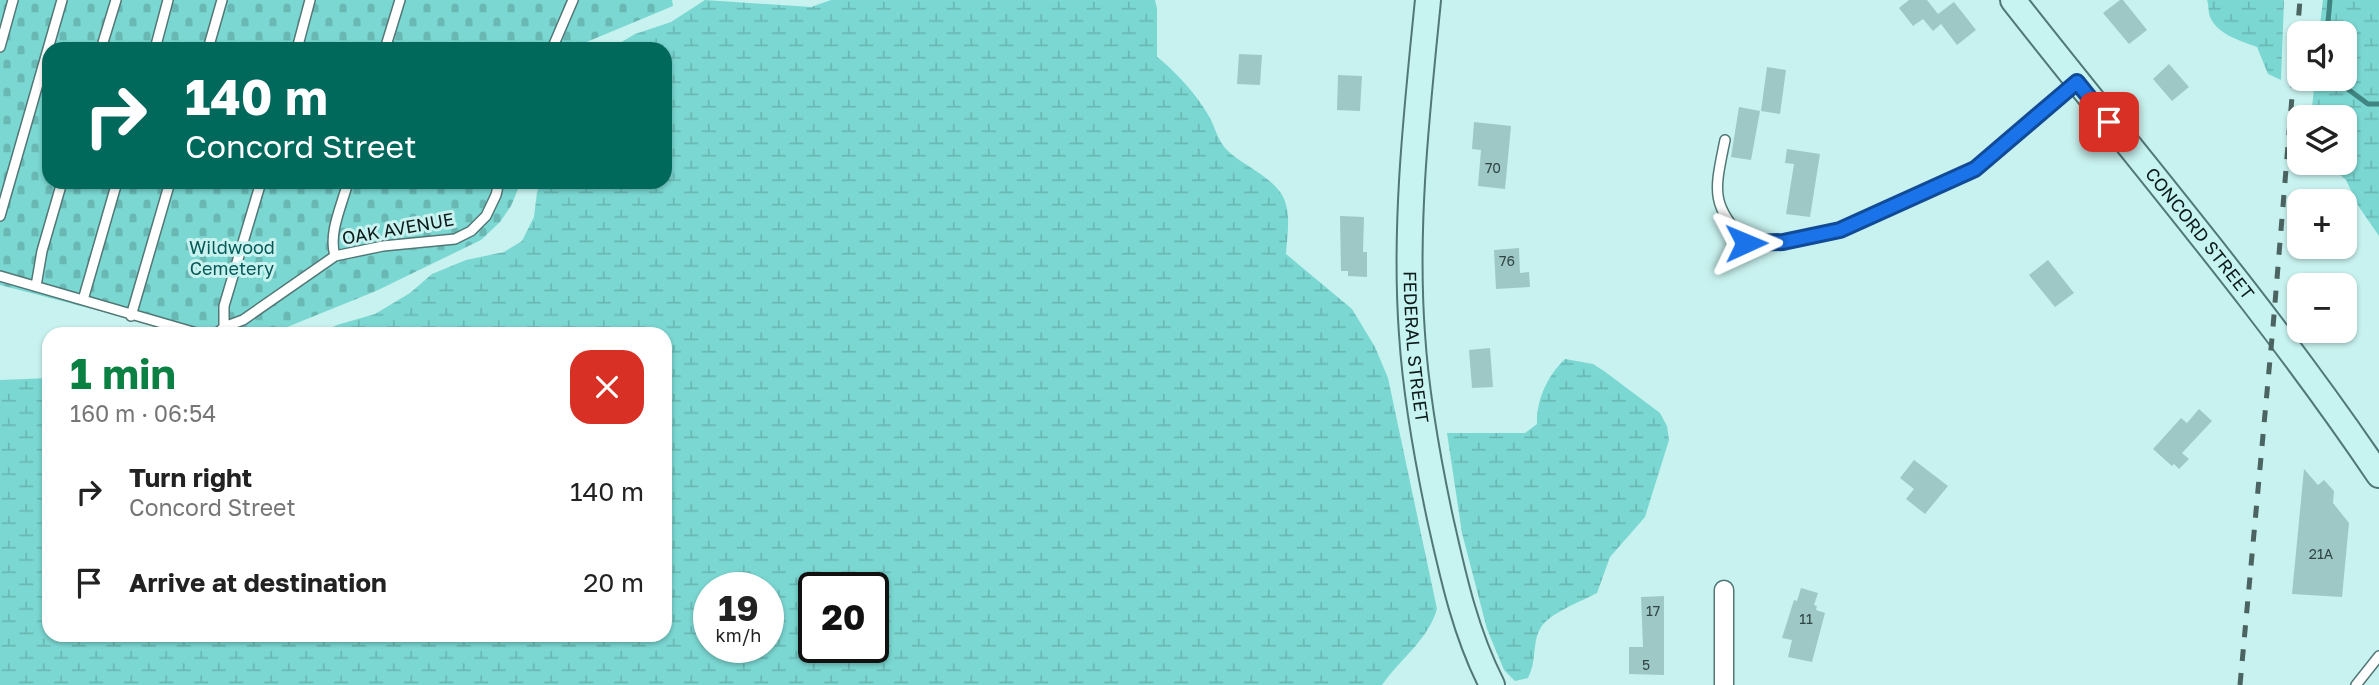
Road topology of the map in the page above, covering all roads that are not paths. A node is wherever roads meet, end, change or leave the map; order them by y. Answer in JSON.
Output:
{"nodes":[{"id":1,"x":13,"y":0,"type":"edge"},
{"id":2,"x":62,"y":0,"type":"edge"},
{"id":3,"x":116,"y":0,"type":"edge"},
{"id":4,"x":168,"y":0,"type":"edge"},
{"id":5,"x":222,"y":0,"type":"edge"},
{"id":6,"x":310,"y":0,"type":"edge"},
{"id":7,"x":400,"y":0,"type":"edge"},
{"id":8,"x":573,"y":0,"type":"edge"},
{"id":9,"x":1428,"y":0,"type":"edge"},
{"id":10,"x":2013,"y":0,"type":"edge"},
{"id":11,"x":50,"y":42,"type":"edge"},
{"id":12,"x":103,"y":42,"type":"edge"},
{"id":13,"x":157,"y":42,"type":"edge"},
{"id":14,"x":210,"y":42,"type":"edge"},
{"id":15,"x":299,"y":42,"type":"edge"},
{"id":16,"x":387,"y":42,"type":"edge"},
{"id":17,"x":555,"y":42,"type":"edge"},
{"id":18,"x":0,"y":47,"type":"edge"},
{"id":19,"x":42,"y":70,"type":"edge"},
{"id":20,"x":2077,"y":82,"type":"junction"},
{"id":21,"x":1725,"y":140,"type":"dead end"},
{"id":22,"x":60,"y":189,"type":"edge"},
{"id":23,"x":115,"y":189,"type":"edge"},
{"id":24,"x":168,"y":189,"type":"edge"},
{"id":25,"x":259,"y":189,"type":"edge"},
{"id":26,"x":346,"y":189,"type":"edge"},
{"id":27,"x":497,"y":189,"type":"edge"},
{"id":28,"x":0,"y":216,"type":"edge"},
{"id":29,"x":335,"y":256,"type":"junction"},
{"id":30,"x":0,"y":276,"type":"edge"},
{"id":31,"x":36,"y":286,"type":"junction"},
{"id":32,"x":82,"y":300,"type":"junction"},
{"id":33,"x":131,"y":316,"type":"junction"},
{"id":34,"x":173,"y":327,"type":"edge"},
{"id":35,"x":224,"y":327,"type":"joint"},
{"id":36,"x":2379,"y":475,"type":"edge"},
{"id":37,"x":1724,"y":590,"type":"dead end"},
{"id":38,"x":2379,"y":656,"type":"edge"},
{"id":39,"x":1492,"y":685,"type":"edge"},
{"id":40,"x":1724,"y":685,"type":"edge"},
{"id":41,"x":2356,"y":685,"type":"edge"}],
"edges":[{"from":1,"to":18,"type":"lane"},
{"from":2,"to":11,"type":"lane"},
{"from":3,"to":12,"type":"lane"},
{"from":4,"to":13,"type":"lane"},
{"from":5,"to":14,"type":"lane"},
{"from":6,"to":15,"type":"lane"},
{"from":7,"to":16,"type":"lane"},
{"from":8,"to":17,"type":"lane"},
{"from":9,"to":39,"type":"street","name":"FEDERAL STREET"},
{"from":10,"to":20,"type":"street","name":"CONCORD STREET"},
{"from":19,"to":28,"type":"lane"},
{"from":20,"to":21,"type":"lane"},
{"from":20,"to":36,"type":"street","name":"CONCORD STREET"},
{"from":22,"to":31,"type":"lane"},
{"from":23,"to":32,"type":"lane"},
{"from":24,"to":33,"type":"lane"},
{"from":25,"to":35,"type":"lane"},
{"from":26,"to":29,"type":"lane"},
{"from":27,"to":29,"type":"lane","name":"OAK AVENUE"},
{"from":29,"to":35,"type":"lane","name":"OAK AVENUE"},
{"from":30,"to":31,"type":"lane"},
{"from":31,"to":32,"type":"lane"},
{"from":32,"to":33,"type":"lane"},
{"from":33,"to":34,"type":"lane"},
{"from":37,"to":40,"type":"street"},
{"from":38,"to":41,"type":"lane"}]}
